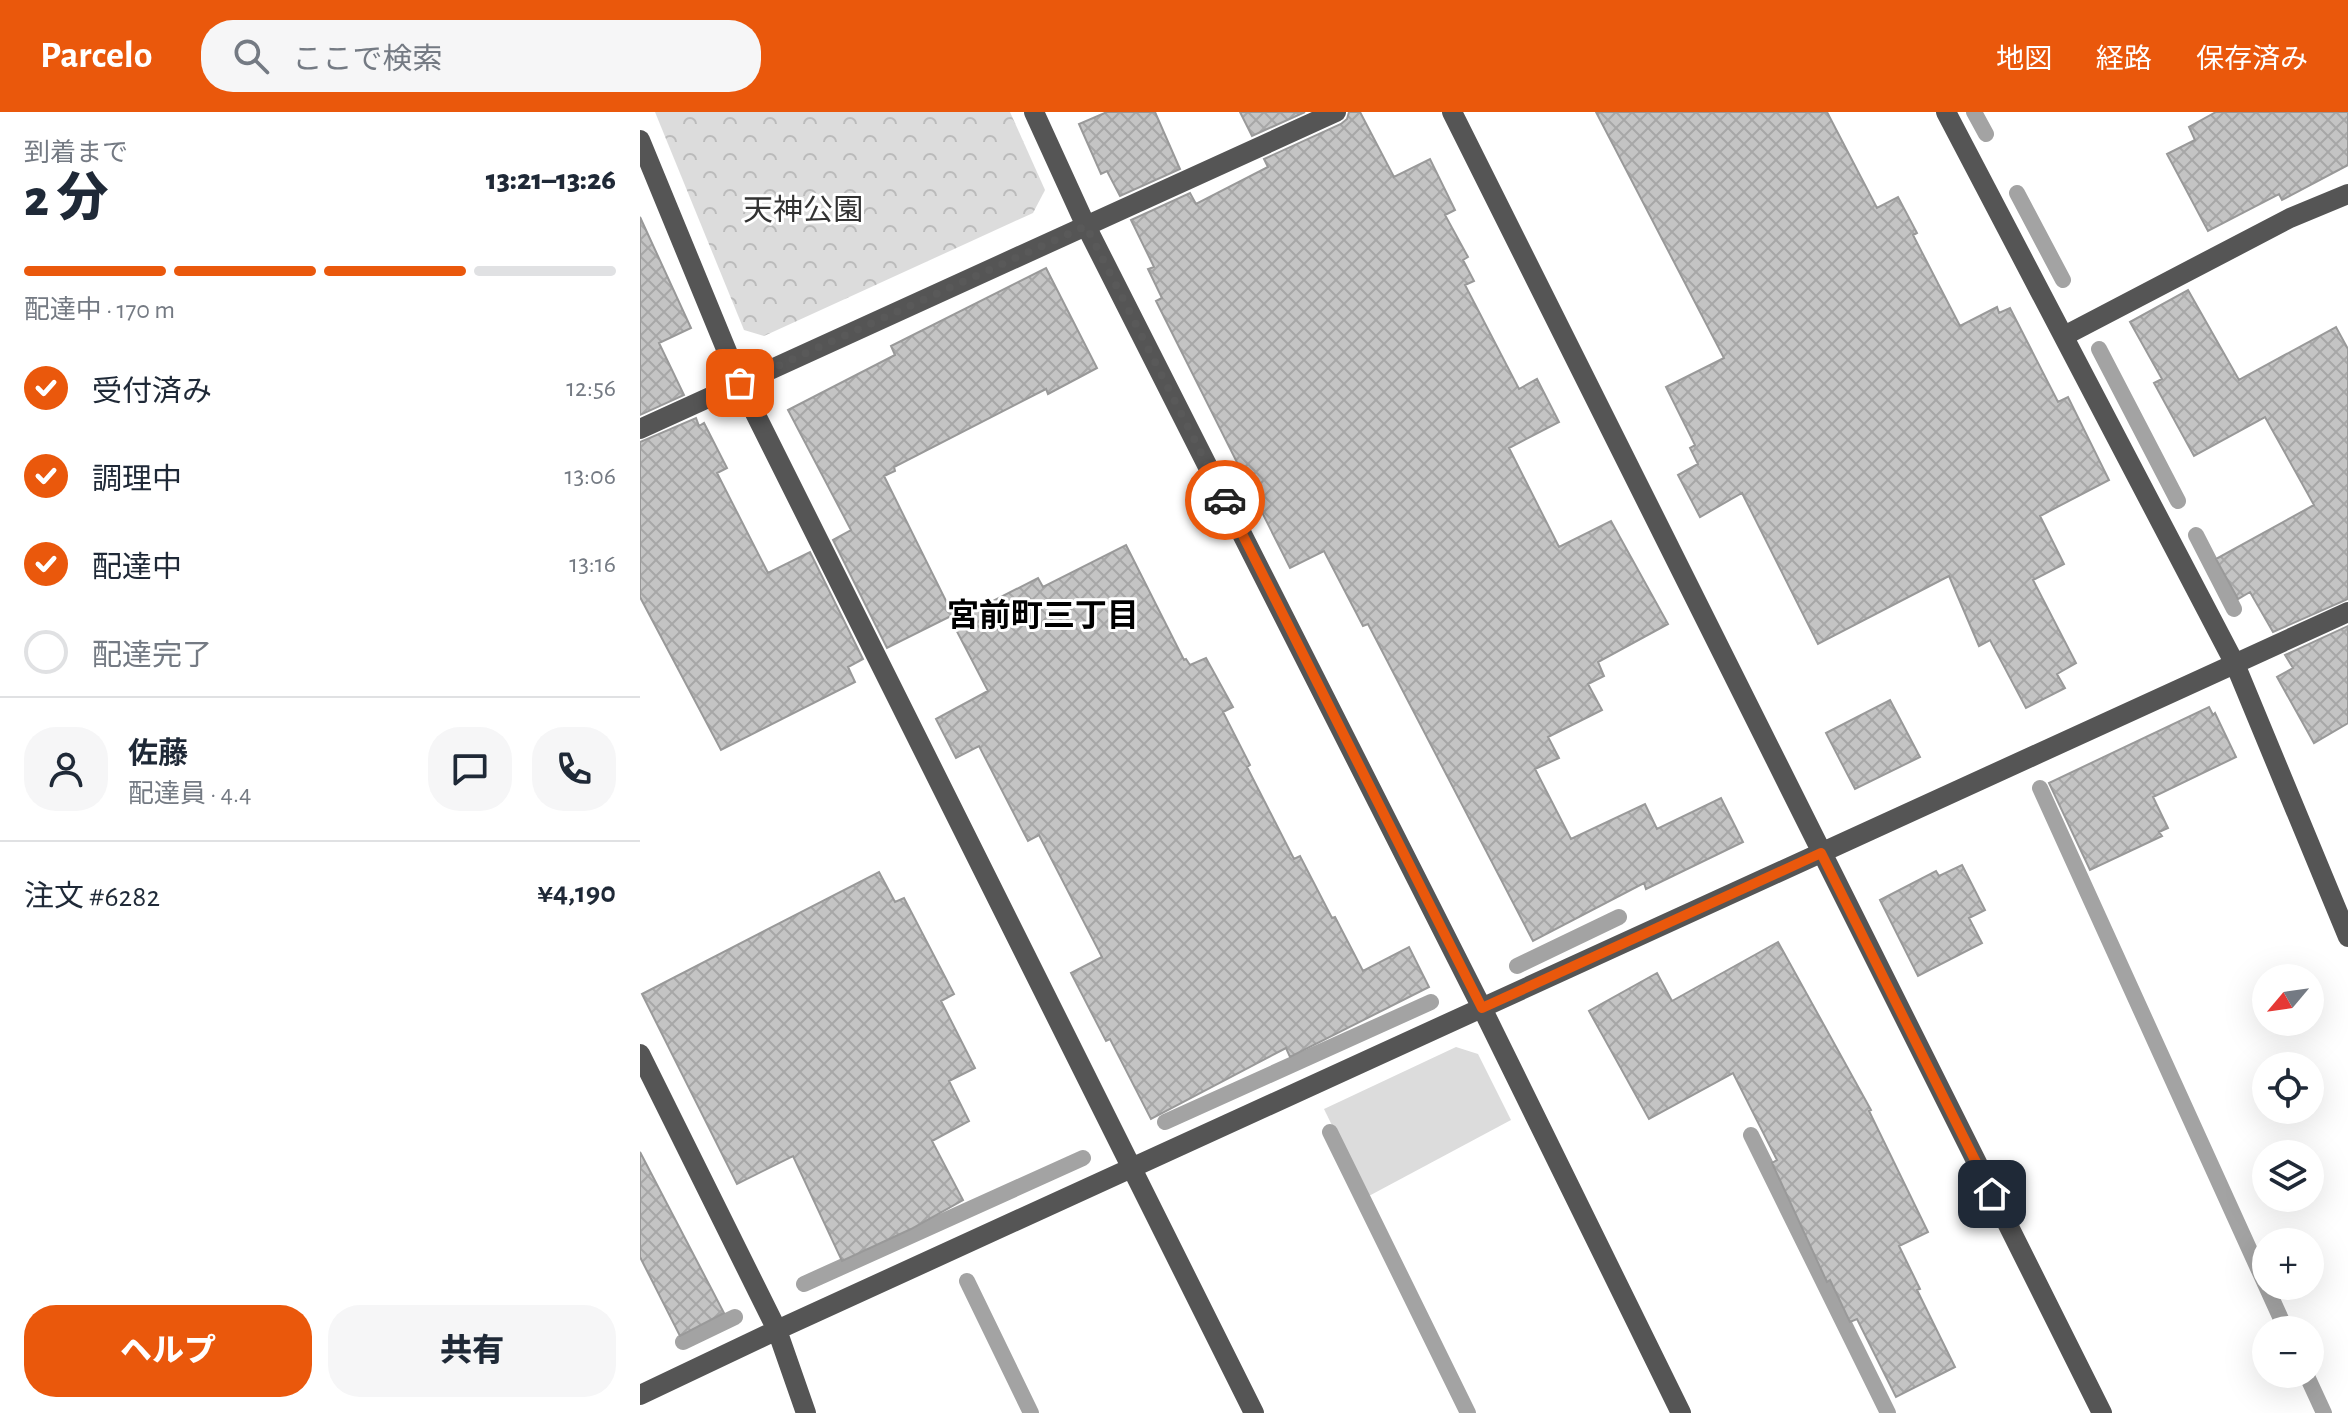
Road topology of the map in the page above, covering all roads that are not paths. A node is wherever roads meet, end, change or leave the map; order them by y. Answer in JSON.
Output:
{"nodes":[{"id":1,"x":1034,"y":112,"type":"edge"},
{"id":2,"x":1336,"y":112,"type":"edge"},
{"id":3,"x":1452,"y":112,"type":"edge"},
{"id":4,"x":1946,"y":112,"type":"edge"},
{"id":5,"x":640,"y":140,"type":"edge"},
{"id":6,"x":2348,"y":194,"type":"edge"},
{"id":7,"x":1086,"y":226,"type":"junction"},
{"id":8,"x":2064,"y":336,"type":"junction"},
{"id":9,"x":740,"y":383,"type":"junction"},
{"id":10,"x":640,"y":429,"type":"edge"},
{"id":11,"x":2348,"y":612,"type":"edge"},
{"id":12,"x":2235,"y":664,"type":"junction"},
{"id":13,"x":1821,"y":853,"type":"junction"},
{"id":14,"x":2348,"y":937,"type":"edge"},
{"id":15,"x":1482,"y":1008,"type":"junction"},
{"id":16,"x":640,"y":1054,"type":"edge"},
{"id":17,"x":1132,"y":1168,"type":"junction"},
{"id":18,"x":777,"y":1330,"type":"junction"},
{"id":19,"x":640,"y":1395,"type":"edge"},
{"id":20,"x":806,"y":1413,"type":"edge"},
{"id":21,"x":1254,"y":1413,"type":"edge"},
{"id":22,"x":1681,"y":1413,"type":"edge"},
{"id":23,"x":2102,"y":1413,"type":"edge"}],
"edges":[{"from":1,"to":7,"type":"street"},
{"from":2,"to":7,"type":"street"},
{"from":3,"to":13,"type":"street"},
{"from":4,"to":8,"type":"street"},
{"from":5,"to":9,"type":"street"},
{"from":6,"to":8,"type":"street"},
{"from":7,"to":9,"type":"street"},
{"from":7,"to":15,"type":"street"},
{"from":8,"to":12,"type":"street"},
{"from":9,"to":10,"type":"street"},
{"from":9,"to":17,"type":"street"},
{"from":11,"to":12,"type":"street"},
{"from":12,"to":13,"type":"street"},
{"from":12,"to":14,"type":"street"},
{"from":13,"to":15,"type":"street"},
{"from":13,"to":23,"type":"street"},
{"from":15,"to":17,"type":"street"},
{"from":15,"to":22,"type":"street"},
{"from":16,"to":18,"type":"street"},
{"from":17,"to":18,"type":"street"},
{"from":17,"to":21,"type":"street"},
{"from":18,"to":19,"type":"street"},
{"from":18,"to":20,"type":"street"}]}
